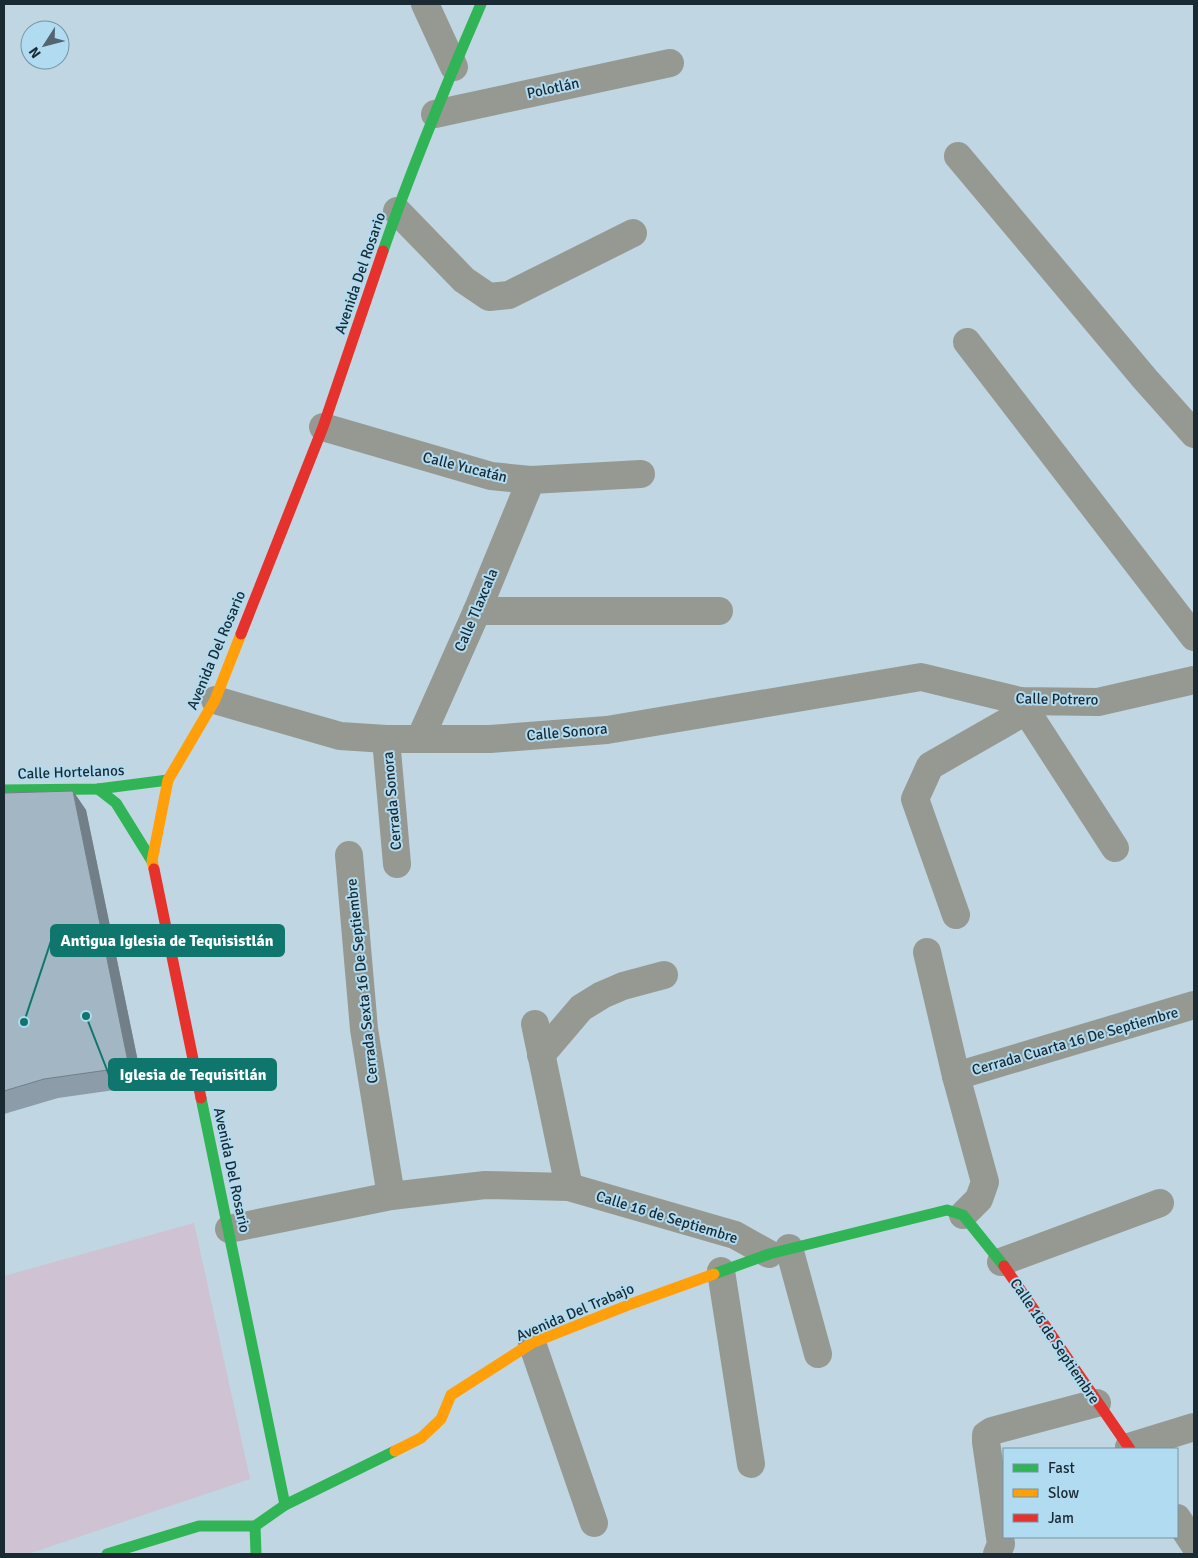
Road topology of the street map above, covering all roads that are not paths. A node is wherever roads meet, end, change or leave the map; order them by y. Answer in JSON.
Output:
{"nodes":[{"id":1,"x":425,"y":4,"type":"edge"},
{"id":2,"x":480,"y":4,"type":"edge"},
{"id":3,"x":670,"y":62,"type":"dead end"},
{"id":4,"x":454,"y":67,"type":"junction"},
{"id":5,"x":435,"y":114,"type":"junction"},
{"id":6,"x":958,"y":156,"type":"dead end"},
{"id":7,"x":397,"y":211,"type":"junction"},
{"id":8,"x":633,"y":233,"type":"dead end"},
{"id":9,"x":967,"y":342,"type":"dead end"},
{"id":10,"x":323,"y":427,"type":"junction"},
{"id":11,"x":1194,"y":434,"type":"edge"},
{"id":12,"x":642,"y":474,"type":"dead end"},
{"id":13,"x":531,"y":480,"type":"junction"},
{"id":14,"x":476,"y":611,"type":"junction"},
{"id":15,"x":719,"y":611,"type":"dead end"},
{"id":16,"x":1194,"y":637,"type":"edge"},
{"id":17,"x":921,"y":677,"type":"joint"},
{"id":18,"x":1194,"y":680,"type":"edge"},
{"id":19,"x":215,"y":700,"type":"junction"},
{"id":20,"x":1023,"y":706,"type":"junction"},
{"id":21,"x":386,"y":739,"type":"junction"},
{"id":22,"x":420,"y":739,"type":"junction"},
{"id":23,"x":168,"y":780,"type":"junction"},
{"id":24,"x":98,"y":789,"type":"junction"},
{"id":25,"x":4,"y":790,"type":"edge"},
{"id":26,"x":1115,"y":848,"type":"dead end"},
{"id":27,"x":349,"y":855,"type":"dead end"},
{"id":28,"x":152,"y":861,"type":"junction"},
{"id":29,"x":396,"y":864,"type":"dead end"},
{"id":30,"x":956,"y":915,"type":"dead end"},
{"id":31,"x":927,"y":952,"type":"dead end"},
{"id":32,"x":664,"y":974,"type":"dead end"},
{"id":33,"x":1194,"y":1005,"type":"edge"},
{"id":34,"x":535,"y":1024,"type":"dead end"},
{"id":35,"x":541,"y":1055,"type":"junction"},
{"id":36,"x":956,"y":1076,"type":"junction"},
{"id":37,"x":569,"y":1187,"type":"junction"},
{"id":38,"x":391,"y":1196,"type":"junction"},
{"id":39,"x":1160,"y":1203,"type":"dead end"},
{"id":40,"x":963,"y":1215,"type":"junction"},
{"id":41,"x":229,"y":1229,"type":"junction"},
{"id":42,"x":779,"y":1251,"type":"junction"},
{"id":43,"x":1001,"y":1262,"type":"junction"},
{"id":44,"x":721,"y":1271,"type":"junction"},
{"id":45,"x":532,"y":1343,"type":"junction"},
{"id":46,"x":818,"y":1354,"type":"dead end"},
{"id":47,"x":1097,"y":1403,"type":"junction"},
{"id":48,"x":1194,"y":1427,"type":"edge"},
{"id":49,"x":1130,"y":1448,"type":"edge"},
{"id":50,"x":751,"y":1464,"type":"dead end"},
{"id":51,"x":285,"y":1505,"type":"junction"},
{"id":52,"x":1178,"y":1520,"type":"edge"},
{"id":53,"x":594,"y":1523,"type":"dead end"},
{"id":54,"x":255,"y":1526,"type":"junction"},
{"id":55,"x":1194,"y":1544,"type":"edge"},
{"id":56,"x":107,"y":1554,"type":"edge"},
{"id":57,"x":256,"y":1554,"type":"edge"},
{"id":58,"x":997,"y":1554,"type":"edge"}],
"edges":[{"from":1,"to":4,"type":"street"},
{"from":2,"to":4,"type":"main road","name":"Avenida Del Rosario"},
{"from":3,"to":5,"type":"street","name":"Polotlán"},
{"from":4,"to":5,"type":"main road","name":"Avenida Del Rosario"},
{"from":5,"to":7,"type":"main road","name":"Avenida Del Rosario"},
{"from":6,"to":11,"type":"street"},
{"from":7,"to":8,"type":"street"},
{"from":7,"to":10,"type":"main road","name":"Avenida Del Rosario"},
{"from":9,"to":16,"type":"street"},
{"from":10,"to":13,"type":"street","name":"Calle Yucatán"},
{"from":10,"to":19,"type":"main road","name":"Avenida Del Rosario"},
{"from":12,"to":13,"type":"street","name":"Calle Yucatán"},
{"from":13,"to":14,"type":"street","name":"Calle Tlaxcala"},
{"from":14,"to":15,"type":"street"},
{"from":14,"to":22,"type":"street","name":"Calle Tlaxcala"},
{"from":17,"to":20,"type":"street","name":"Calle Potrero"},
{"from":17,"to":22,"type":"street","name":"Calle Sonora"},
{"from":18,"to":20,"type":"street","name":"Calle Potrero"},
{"from":19,"to":21,"type":"street","name":"Calle Sonora"},
{"from":19,"to":23,"type":"main road","name":"Avenida Del Rosario"},
{"from":20,"to":26,"type":"street"},
{"from":20,"to":30,"type":"street"},
{"from":21,"to":22,"type":"street","name":"Calle Sonora"},
{"from":21,"to":29,"type":"street","name":"Cerrada Sonora"},
{"from":23,"to":24,"type":"main road","name":"Calle Hortelanos"},
{"from":23,"to":28,"type":"main road","name":"Avenida Del Rosario"},
{"from":24,"to":25,"type":"main road","name":"Calle Hortelanos"},
{"from":24,"to":28,"type":"main road"},
{"from":27,"to":38,"type":"street","name":"Cerrada Sexta 16 De Septiembre"},
{"from":28,"to":41,"type":"main road","name":"Avenida Del Rosario"},
{"from":31,"to":36,"type":"street","name":"Cerrada Cuarta 16 De Septiembre"},
{"from":32,"to":35,"type":"street"},
{"from":33,"to":36,"type":"street","name":"Cerrada Cuarta 16 De Septiembre"},
{"from":34,"to":35,"type":"street"},
{"from":35,"to":37,"type":"street"},
{"from":36,"to":40,"type":"street","name":"Cerrada Cuarta 16 De Septiembre"},
{"from":37,"to":38,"type":"street","name":"Calle 16 de Septiembre"},
{"from":37,"to":42,"type":"street","name":"Calle 16 de Septiembre"},
{"from":38,"to":41,"type":"street","name":"Calle 16 de Septiembre"},
{"from":39,"to":43,"type":"street"},
{"from":40,"to":42,"type":"main road"},
{"from":40,"to":43,"type":"main road","name":"Calle 16 de Septiembre"},
{"from":41,"to":51,"type":"main road","name":"Avenida Del Rosario"},
{"from":42,"to":44,"type":"main road","name":"Avenida Del Trabajo"},
{"from":42,"to":46,"type":"street"},
{"from":43,"to":47,"type":"main road","name":"Calle 16 de Septiembre"},
{"from":44,"to":45,"type":"main road","name":"Avenida Del Trabajo"},
{"from":44,"to":50,"type":"street"},
{"from":45,"to":51,"type":"main road","name":"Avenida Del Trabajo"},
{"from":45,"to":53,"type":"street"},
{"from":47,"to":49,"type":"main road","name":"Calle 16 de Septiembre"},
{"from":47,"to":58,"type":"street"},
{"from":48,"to":49,"type":"street"},
{"from":51,"to":54,"type":"main road"},
{"from":52,"to":55,"type":"street"},
{"from":54,"to":56,"type":"main road"},
{"from":54,"to":57,"type":"main road"}]}
